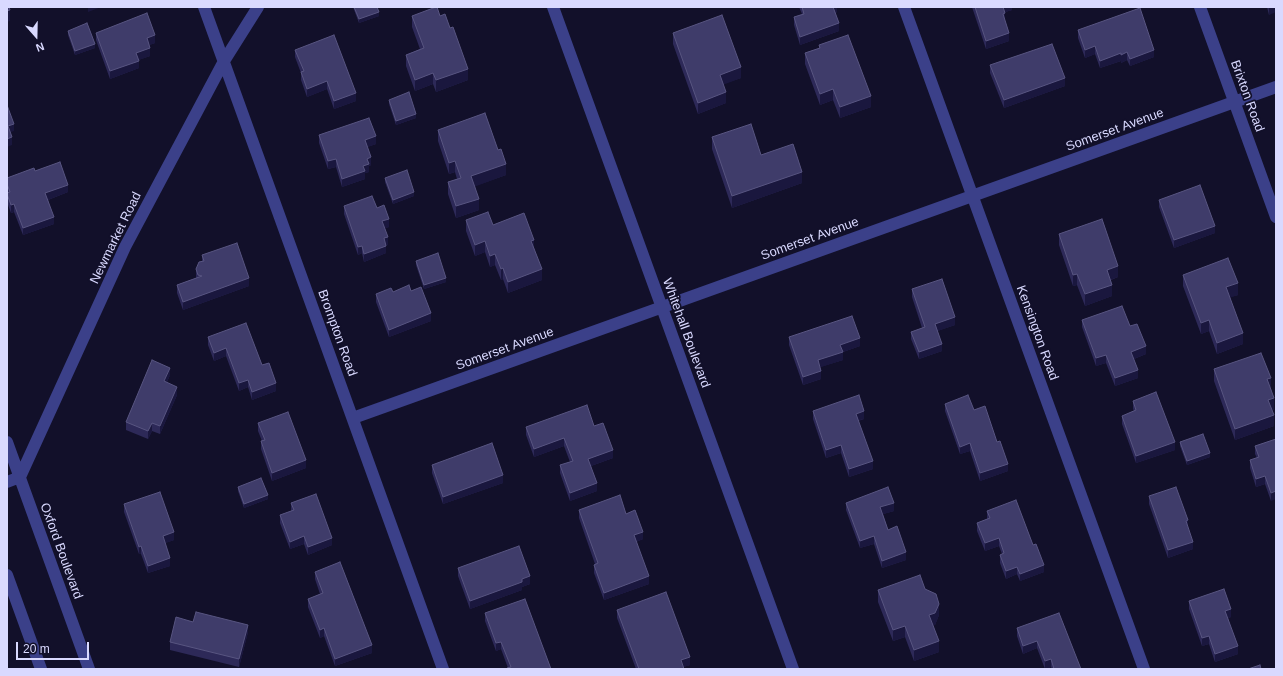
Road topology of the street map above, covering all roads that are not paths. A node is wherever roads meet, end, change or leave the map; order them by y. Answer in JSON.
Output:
{"nodes":[{"id":1,"x":204,"y":7,"type":"edge"},
{"id":2,"x":258,"y":7,"type":"edge"},
{"id":3,"x":553,"y":7,"type":"edge"},
{"id":4,"x":904,"y":7,"type":"edge"},
{"id":5,"x":1200,"y":7,"type":"edge"},
{"id":6,"x":224,"y":61,"type":"junction"},
{"id":7,"x":1276,"y":87,"type":"edge"},
{"id":8,"x":1234,"y":102,"type":"junction"},
{"id":9,"x":972,"y":196,"type":"junction"},
{"id":10,"x":1276,"y":217,"type":"edge"},
{"id":11,"x":662,"y":307,"type":"junction"},
{"id":12,"x":353,"y":418,"type":"junction"},
{"id":13,"x":7,"y":442,"type":"edge"},
{"id":14,"x":20,"y":477,"type":"junction"},
{"id":15,"x":7,"y":482,"type":"edge"},
{"id":16,"x":7,"y":574,"type":"edge"},
{"id":17,"x":41,"y":669,"type":"edge"},
{"id":18,"x":89,"y":669,"type":"edge"},
{"id":19,"x":443,"y":669,"type":"edge"},
{"id":20,"x":793,"y":669,"type":"edge"},
{"id":21,"x":1144,"y":669,"type":"edge"}],
"edges":[{"from":1,"to":6,"type":"street","name":"Brompton Road"},
{"from":2,"to":6,"type":"street","name":"Newmarket Road"},
{"from":3,"to":11,"type":"street","name":"Whitehall Boulevard"},
{"from":4,"to":9,"type":"street","name":"Kensington Road"},
{"from":5,"to":8,"type":"street","name":"Brixton Road"},
{"from":6,"to":12,"type":"street","name":"Brompton Road"},
{"from":6,"to":14,"type":"street","name":"Newmarket Road"},
{"from":7,"to":8,"type":"street","name":"Somerset Avenue"},
{"from":8,"to":9,"type":"street","name":"Somerset Avenue"},
{"from":8,"to":10,"type":"street","name":"Brixton Road"},
{"from":9,"to":11,"type":"street","name":"Somerset Avenue"},
{"from":9,"to":21,"type":"street","name":"Kensington Road"},
{"from":11,"to":12,"type":"street","name":"Somerset Avenue"},
{"from":11,"to":20,"type":"street","name":"Whitehall Boulevard"},
{"from":12,"to":19,"type":"street","name":"Brompton Road"},
{"from":13,"to":14,"type":"street","name":"Oxford Boulevard"},
{"from":14,"to":15,"type":"street"},
{"from":14,"to":18,"type":"street","name":"Oxford Boulevard"},
{"from":16,"to":17,"type":"street"}]}
